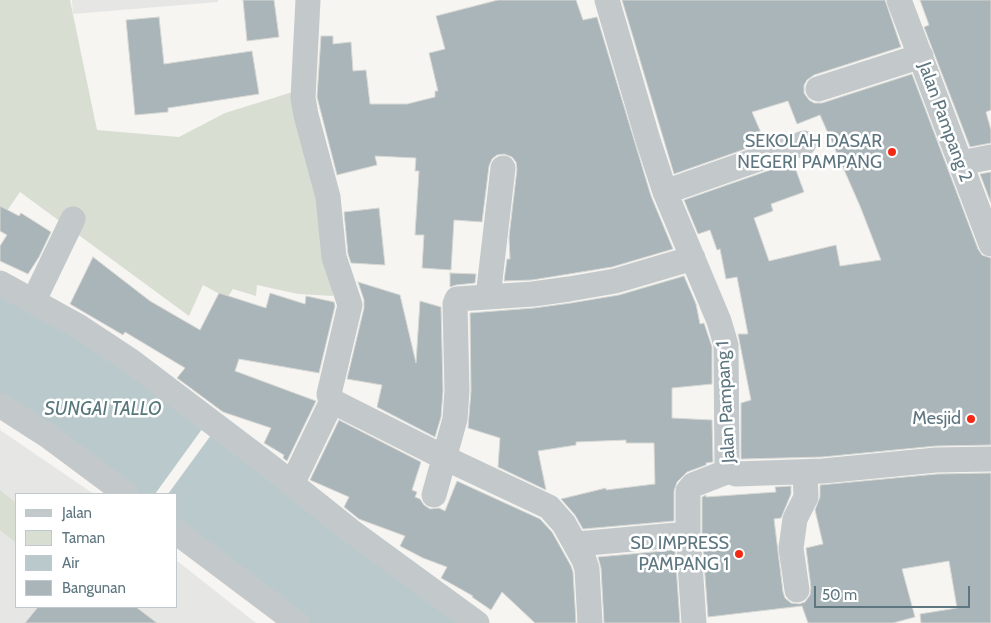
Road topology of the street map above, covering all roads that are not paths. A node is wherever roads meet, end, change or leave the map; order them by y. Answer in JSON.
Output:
{"nodes":[{"id":1,"x":308,"y":0,"type":"edge"},
{"id":2,"x":607,"y":0,"type":"edge"},
{"id":3,"x":899,"y":0,"type":"edge"},
{"id":4,"x":921,"y":56,"type":"junction"},
{"id":5,"x":818,"y":89,"type":"dead end"},
{"id":6,"x":804,"y":143,"type":"dead end"},
{"id":7,"x":991,"y":158,"type":"edge"},
{"id":8,"x":961,"y":163,"type":"junction"},
{"id":9,"x":503,"y":168,"type":"dead end"},
{"id":10,"x":665,"y":192,"type":"junction"},
{"id":11,"x":73,"y":218,"type":"dead end"},
{"id":12,"x":991,"y":244,"type":"edge"},
{"id":13,"x":693,"y":258,"type":"junction"},
{"id":14,"x":0,"y":283,"type":"edge"},
{"id":15,"x":488,"y":297,"type":"junction"},
{"id":16,"x":34,"y":300,"type":"junction"},
{"id":17,"x":332,"y":401,"type":"junction"},
{"id":18,"x":0,"y":405,"type":"edge"},
{"id":19,"x":445,"y":458,"type":"junction"},
{"id":20,"x":991,"y":459,"type":"edge"},
{"id":21,"x":729,"y":471,"type":"junction"},
{"id":22,"x":805,"y":472,"type":"junction"},
{"id":23,"x":292,"y":484,"type":"junction"},
{"id":24,"x":125,"y":493,"type":"edge"},
{"id":25,"x":434,"y":495,"type":"dead end"},
{"id":26,"x":178,"y":533,"type":"edge"},
{"id":27,"x":688,"y":534,"type":"junction"},
{"id":28,"x":576,"y":544,"type":"junction"},
{"id":29,"x":797,"y":590,"type":"dead end"},
{"id":30,"x":298,"y":623,"type":"edge"},
{"id":31,"x":477,"y":623,"type":"edge"},
{"id":32,"x":590,"y":623,"type":"edge"},
{"id":33,"x":694,"y":623,"type":"edge"}],
"edges":[{"from":1,"to":17,"type":"street"},
{"from":2,"to":10,"type":"street","name":"Jalan Pampang 1"},
{"from":3,"to":4,"type":"street","name":"Jalan Pampang 2"},
{"from":4,"to":5,"type":"street"},
{"from":4,"to":8,"type":"street","name":"Jalan Pampang 2"},
{"from":6,"to":10,"type":"street"},
{"from":7,"to":8,"type":"street"},
{"from":8,"to":12,"type":"street","name":"Jalan Pampang 2"},
{"from":9,"to":15,"type":"street"},
{"from":10,"to":13,"type":"street","name":"Jalan Pampang 1"},
{"from":11,"to":16,"type":"street"},
{"from":13,"to":15,"type":"street"},
{"from":13,"to":21,"type":"street","name":"Jalan Pampang 1"},
{"from":14,"to":16,"type":"street"},
{"from":15,"to":19,"type":"street"},
{"from":16,"to":23,"type":"street"},
{"from":17,"to":19,"type":"street"},
{"from":17,"to":23,"type":"street"},
{"from":18,"to":24,"type":"street"},
{"from":19,"to":25,"type":"street"},
{"from":19,"to":28,"type":"street"},
{"from":20,"to":22,"type":"street","name":"Jalan Pampang 1"},
{"from":21,"to":22,"type":"street","name":"Jalan Pampang 1"},
{"from":21,"to":27,"type":"street"},
{"from":22,"to":29,"type":"street"},
{"from":23,"to":31,"type":"street"},
{"from":26,"to":30,"type":"street"},
{"from":27,"to":28,"type":"street"},
{"from":27,"to":33,"type":"street"},
{"from":28,"to":32,"type":"street"}]}
